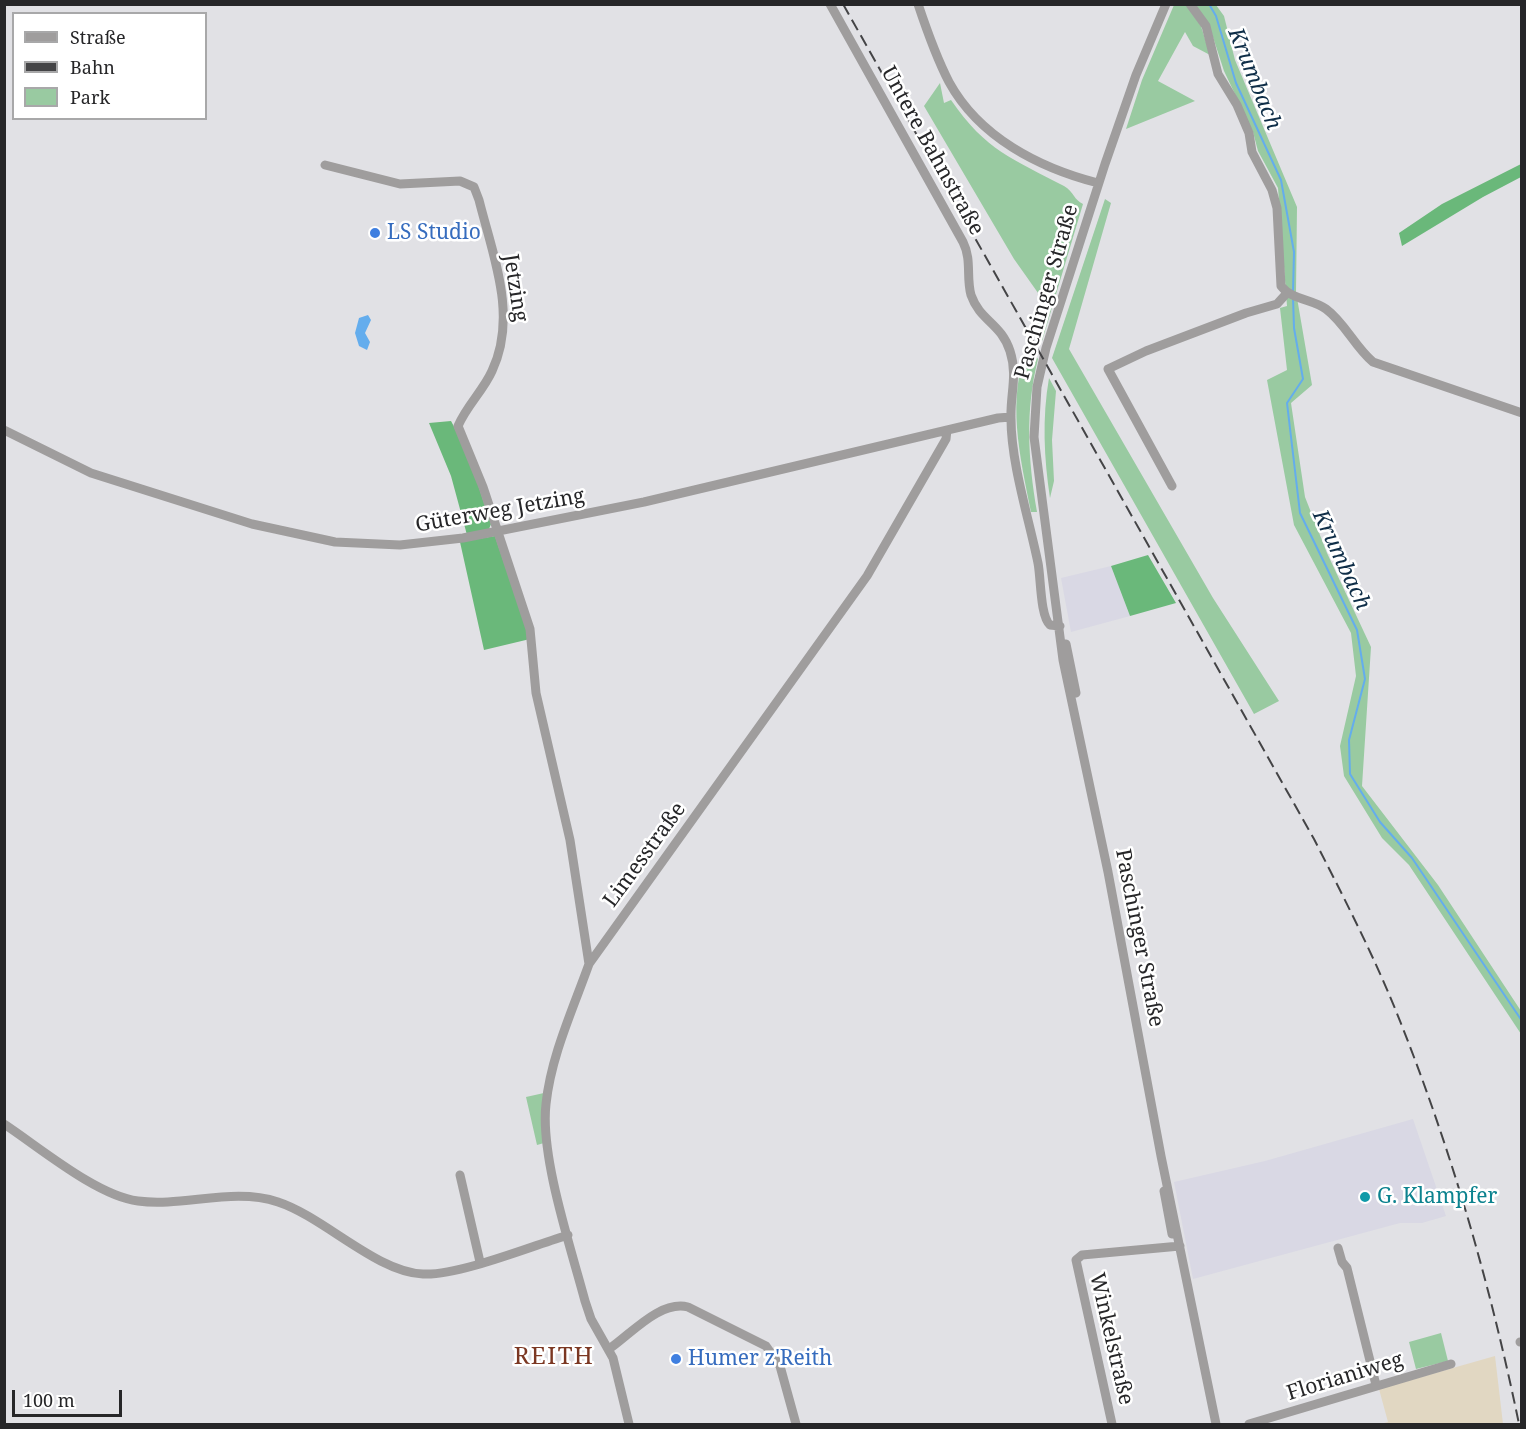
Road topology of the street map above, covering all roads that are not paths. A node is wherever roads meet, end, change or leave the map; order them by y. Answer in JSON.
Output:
{"nodes":[{"id":1,"x":830,"y":4,"type":"edge"},
{"id":2,"x":918,"y":4,"type":"edge"},
{"id":3,"x":1166,"y":4,"type":"edge"},
{"id":4,"x":1190,"y":4,"type":"edge"},
{"id":5,"x":325,"y":165,"type":"dead end"},
{"id":6,"x":1098,"y":183,"type":"junction"},
{"id":7,"x":1292,"y":295,"type":"junction"},
{"id":8,"x":1521,"y":413,"type":"edge"},
{"id":9,"x":1011,"y":417,"type":"junction"},
{"id":10,"x":4,"y":430,"type":"edge"},
{"id":11,"x":947,"y":430,"type":"junction"},
{"id":12,"x":1172,"y":486,"type":"dead end"},
{"id":13,"x":499,"y":531,"type":"junction"},
{"id":14,"x":1060,"y":626,"type":"junction"},
{"id":15,"x":589,"y":964,"type":"junction"},
{"id":16,"x":4,"y":1124,"type":"edge"},
{"id":17,"x":460,"y":1175,"type":"dead end"},
{"id":18,"x":568,"y":1235,"type":"junction"},
{"id":19,"x":1178,"y":1246,"type":"junction"},
{"id":20,"x":1338,"y":1248,"type":"dead end"},
{"id":21,"x":480,"y":1262,"type":"junction"},
{"id":22,"x":609,"y":1349,"type":"junction"},
{"id":23,"x":1452,"y":1364,"type":"dead end"},
{"id":24,"x":1376,"y":1385,"type":"junction"},
{"id":25,"x":629,"y":1425,"type":"edge"},
{"id":26,"x":796,"y":1425,"type":"edge"},
{"id":27,"x":1112,"y":1425,"type":"edge"},
{"id":28,"x":1216,"y":1425,"type":"edge"},
{"id":29,"x":1249,"y":1425,"type":"edge"}],
"edges":[{"from":1,"to":9,"type":"street","name":"Untere Bahnstraße"},
{"from":2,"to":6,"type":"street"},
{"from":3,"to":6,"type":"street","name":"Paschinger Straße"},
{"from":4,"to":7,"type":"street"},
{"from":5,"to":13,"type":"street","name":"Jetzing"},
{"from":6,"to":14,"type":"street","name":"Paschinger Straße"},
{"from":7,"to":8,"type":"street"},
{"from":7,"to":12,"type":"street"},
{"from":9,"to":11,"type":"street","name":"Güterweg Jetzing"},
{"from":9,"to":14,"type":"street","name":"Untere Bahnstraße"},
{"from":10,"to":13,"type":"street","name":"Güterweg Jetzing"},
{"from":11,"to":13,"type":"street","name":"Güterweg Jetzing"},
{"from":11,"to":15,"type":"street","name":"Limesstraße"},
{"from":13,"to":15,"type":"street"},
{"from":14,"to":19,"type":"street","name":"Paschinger Straße"},
{"from":15,"to":18,"type":"street","name":"Limesstraße"},
{"from":16,"to":21,"type":"street"},
{"from":17,"to":21,"type":"street"},
{"from":18,"to":21,"type":"street"},
{"from":18,"to":22,"type":"street","name":"Limesstraße"},
{"from":19,"to":27,"type":"street","name":"Winkelstraße"},
{"from":19,"to":28,"type":"street","name":"Paschinger Straße"},
{"from":20,"to":24,"type":"street"},
{"from":22,"to":25,"type":"street","name":"Limesstraße"},
{"from":22,"to":26,"type":"street"},
{"from":23,"to":24,"type":"street","name":"Florianiweg"},
{"from":24,"to":29,"type":"street","name":"Florianiweg"}]}
